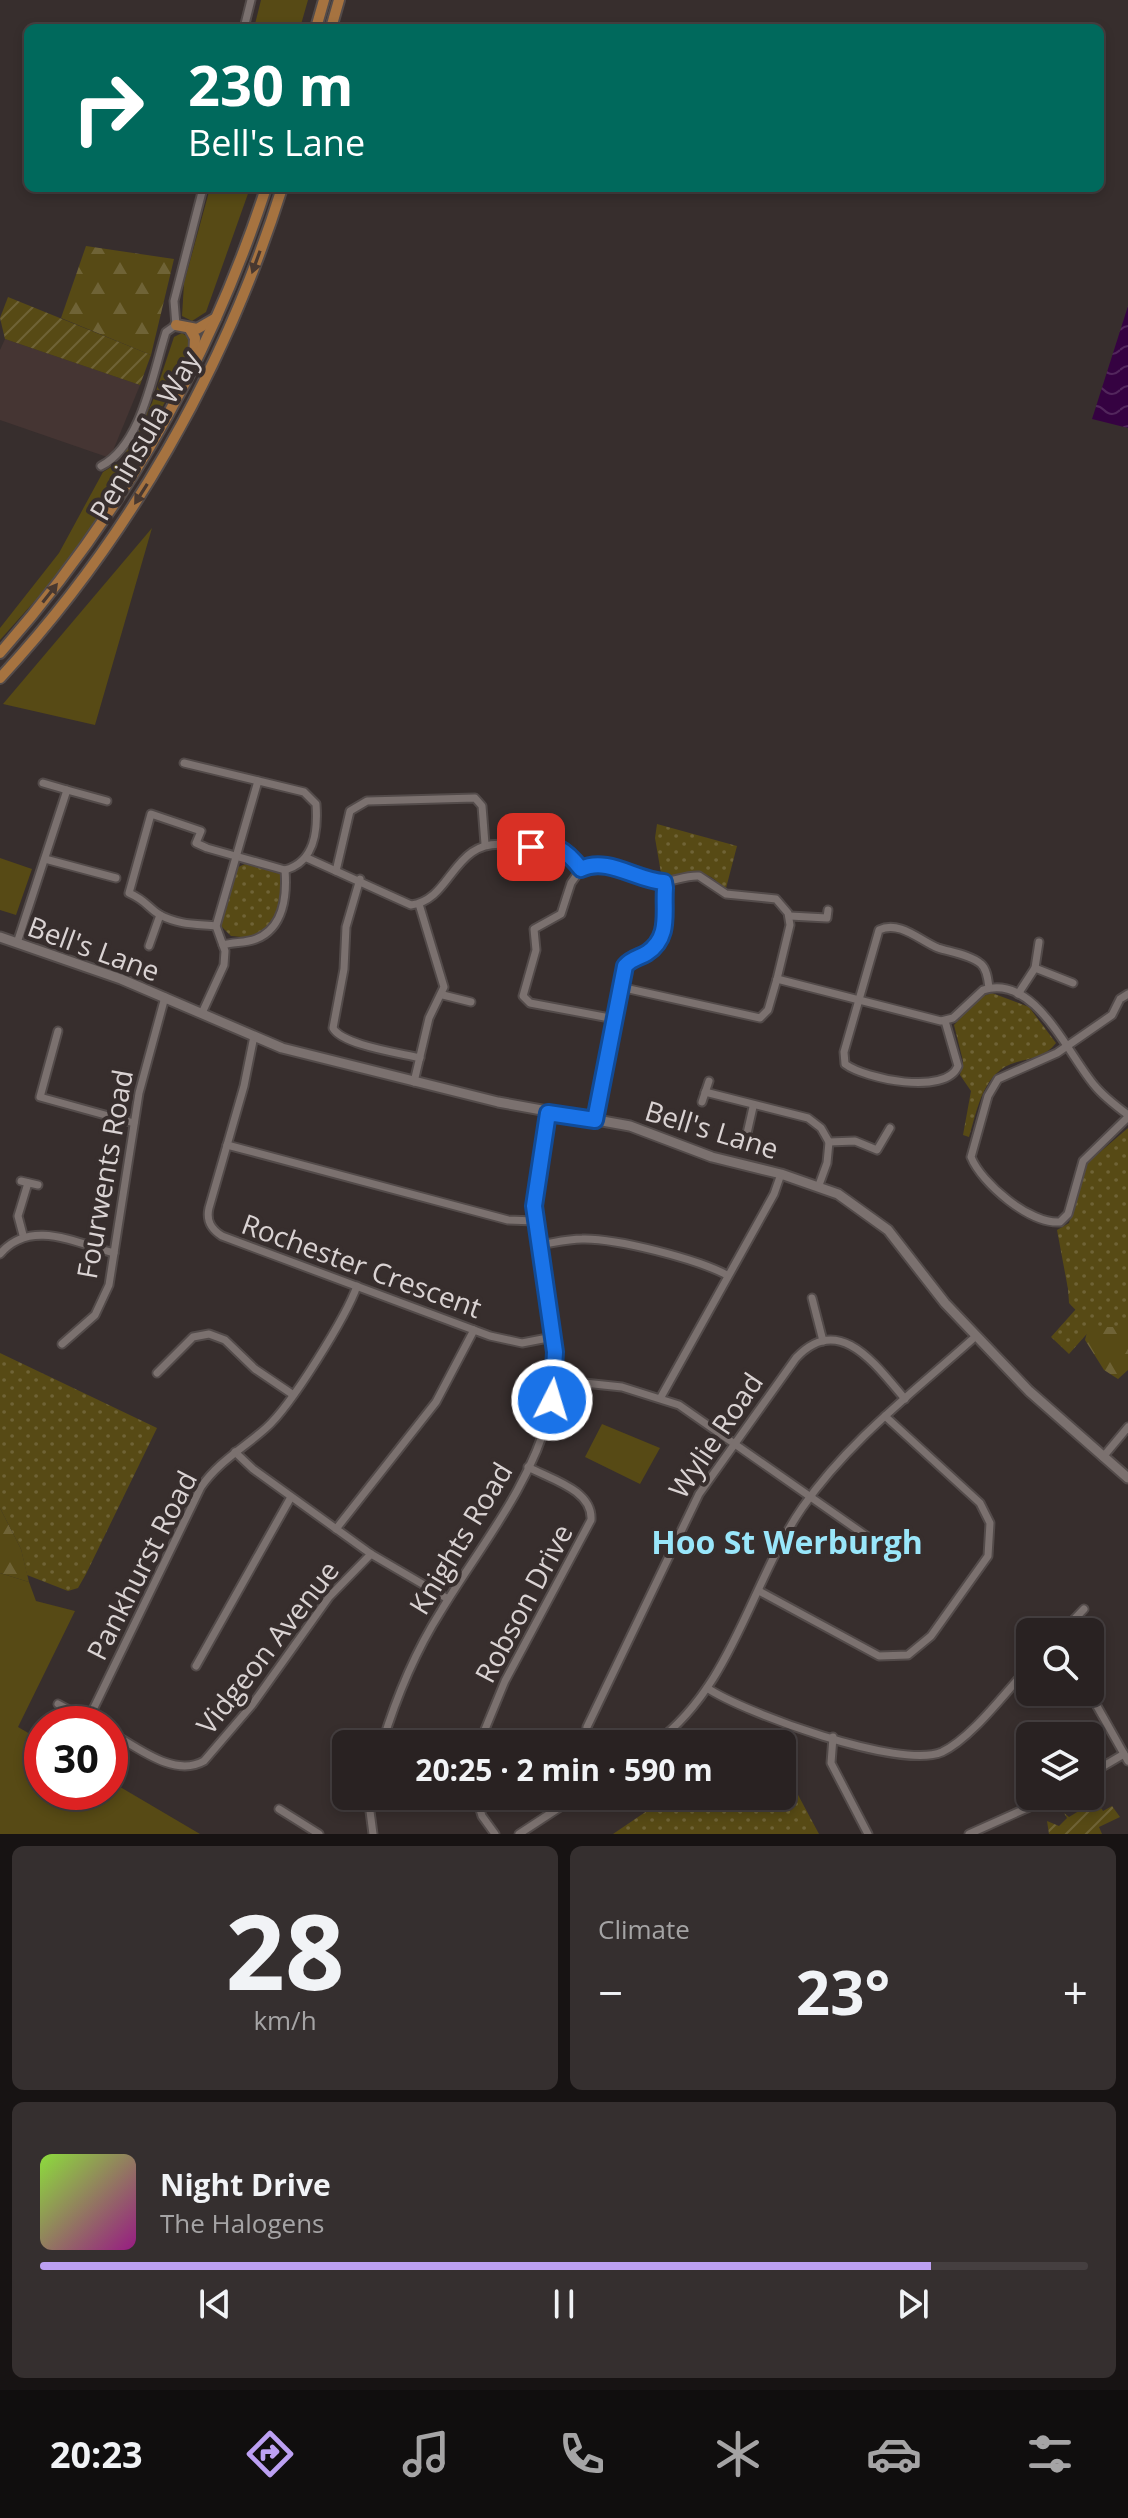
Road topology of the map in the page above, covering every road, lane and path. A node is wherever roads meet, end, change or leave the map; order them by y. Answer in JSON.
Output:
{"nodes":[{"id":1,"x":251,"y":0,"type":"edge"},
{"id":2,"x":324,"y":0,"type":"edge"},
{"id":3,"x":339,"y":0,"type":"edge"},
{"id":4,"x":245,"y":24,"type":"edge"},
{"id":5,"x":317,"y":24,"type":"edge"},
{"id":6,"x":332,"y":24,"type":"edge"},
{"id":7,"x":202,"y":192,"type":"edge"},
{"id":8,"x":265,"y":192,"type":"edge"},
{"id":9,"x":281,"y":192,"type":"edge"},
{"id":10,"x":218,"y":317,"type":"junction"},
{"id":11,"x":176,"y":325,"type":"junction"},
{"id":12,"x":190,"y":329,"type":"junction"},
{"id":13,"x":193,"y":371,"type":"junction"},
{"id":14,"x":101,"y":466,"type":"dead end"},
{"id":15,"x":0,"y":653,"type":"edge"},
{"id":16,"x":0,"y":678,"type":"edge"},
{"id":17,"x":184,"y":763,"type":"dead end"},
{"id":18,"x":258,"y":781,"type":"junction"},
{"id":19,"x":43,"y":783,"type":"dead end"},
{"id":20,"x":67,"y":790,"type":"junction"},
{"id":21,"x":107,"y":801,"type":"dead end"},
{"id":22,"x":485,"y":844,"type":"junction"},
{"id":23,"x":508,"y":845,"type":"dead end"},
{"id":24,"x":520,"y":848,"type":"dead end"},
{"id":25,"x":307,"y":858,"type":"junction"},
{"id":26,"x":45,"y":859,"type":"junction"},
{"id":27,"x":237,"y":859,"type":"junction"},
{"id":28,"x":581,"y":869,"type":"junction"},
{"id":29,"x":285,"y":870,"type":"junction"},
{"id":30,"x":336,"y":871,"type":"junction"},
{"id":31,"x":116,"y":878,"type":"dead end"},
{"id":32,"x":360,"y":879,"type":"junction"},
{"id":33,"x":664,"y":882,"type":"junction"},
{"id":34,"x":419,"y":904,"type":"junction"},
{"id":35,"x":828,"y":910,"type":"dead end"},
{"id":36,"x":160,"y":915,"type":"junction"},
{"id":37,"x":790,"y":916,"type":"junction"},
{"id":38,"x":216,"y":926,"type":"junction"},
{"id":39,"x":0,"y":937,"type":"edge"},
{"id":40,"x":1039,"y":942,"type":"dead end"},
{"id":41,"x":17,"y":943,"type":"junction"},
{"id":42,"x":223,"y":945,"type":"junction"},
{"id":43,"x":149,"y":946,"type":"dead end"},
{"id":44,"x":1035,"y":968,"type":"junction"},
{"id":45,"x":777,"y":979,"type":"junction"},
{"id":46,"x":1073,"y":983,"type":"dead end"},
{"id":47,"x":620,"y":987,"type":"junction"},
{"id":48,"x":989,"y":988,"type":"junction"},
{"id":49,"x":1018,"y":994,"type":"junction"},
{"id":50,"x":1128,"y":994,"type":"edge"},
{"id":51,"x":443,"y":995,"type":"junction"},
{"id":52,"x":165,"y":997,"type":"junction"},
{"id":53,"x":858,"y":1000,"type":"junction"},
{"id":54,"x":471,"y":1002,"type":"dead end"},
{"id":55,"x":202,"y":1013,"type":"junction"},
{"id":56,"x":615,"y":1019,"type":"junction"},
{"id":57,"x":945,"y":1021,"type":"junction"},
{"id":58,"x":58,"y":1031,"type":"dead end"},
{"id":59,"x":254,"y":1036,"type":"junction"},
{"id":60,"x":1066,"y":1046,"type":"junction"},
{"id":61,"x":420,"y":1058,"type":"junction"},
{"id":62,"x":709,"y":1081,"type":"dead end"},
{"id":63,"x":414,"y":1082,"type":"junction"},
{"id":64,"x":705,"y":1092,"type":"junction"},
{"id":65,"x":702,"y":1102,"type":"dead end"},
{"id":66,"x":753,"y":1107,"type":"junction"},
{"id":67,"x":548,"y":1113,"type":"junction"},
{"id":68,"x":1128,"y":1116,"type":"edge"},
{"id":69,"x":595,"y":1120,"type":"junction"},
{"id":70,"x":134,"y":1123,"type":"junction"},
{"id":71,"x":890,"y":1128,"type":"dead end"},
{"id":72,"x":746,"y":1138,"type":"dead end"},
{"id":73,"x":829,"y":1142,"type":"junction"},
{"id":74,"x":227,"y":1145,"type":"junction"},
{"id":75,"x":781,"y":1174,"type":"junction"},
{"id":76,"x":38,"y":1185,"type":"dead end"},
{"id":77,"x":819,"y":1185,"type":"junction"},
{"id":78,"x":535,"y":1221,"type":"junction"},
{"id":79,"x":23,"y":1235,"type":"junction"},
{"id":80,"x":539,"y":1245,"type":"junction"},
{"id":81,"x":114,"y":1253,"type":"junction"},
{"id":82,"x":0,"y":1254,"type":"edge"},
{"id":83,"x":727,"y":1275,"type":"junction"},
{"id":84,"x":357,"y":1286,"type":"junction"},
{"id":85,"x":812,"y":1298,"type":"dead end"},
{"id":86,"x":474,"y":1330,"type":"junction"},
{"id":87,"x":976,"y":1336,"type":"junction"},
{"id":88,"x":553,"y":1337,"type":"junction"},
{"id":89,"x":823,"y":1341,"type":"junction"},
{"id":90,"x":62,"y":1344,"type":"dead end"},
{"id":91,"x":157,"y":1373,"type":"dead end"},
{"id":92,"x":556,"y":1380,"type":"junction"},
{"id":93,"x":292,"y":1394,"type":"junction"},
{"id":94,"x":661,"y":1397,"type":"junction"},
{"id":95,"x":905,"y":1399,"type":"junction"},
{"id":96,"x":885,"y":1416,"type":"junction"},
{"id":97,"x":1128,"y":1427,"type":"edge"},
{"id":98,"x":736,"y":1442,"type":"junction"},
{"id":99,"x":235,"y":1452,"type":"junction"},
{"id":100,"x":1103,"y":1457,"type":"junction"},
{"id":101,"x":528,"y":1467,"type":"junction"},
{"id":102,"x":1128,"y":1478,"type":"edge"},
{"id":103,"x":811,"y":1496,"type":"junction"},
{"id":104,"x":291,"y":1497,"type":"junction"},
{"id":105,"x":336,"y":1529,"type":"junction"},
{"id":106,"x":875,"y":1542,"type":"dead end"},
{"id":107,"x":371,"y":1554,"type":"junction"},
{"id":108,"x":759,"y":1591,"type":"junction"},
{"id":109,"x":448,"y":1599,"type":"junction"},
{"id":110,"x":1084,"y":1609,"type":"dead end"},
{"id":111,"x":1075,"y":1618,"type":"edge"},
{"id":112,"x":196,"y":1666,"type":"dead end"},
{"id":113,"x":1016,"y":1681,"type":"edge"},
{"id":114,"x":707,"y":1688,"type":"junction"},
{"id":115,"x":58,"y":1704,"type":"dead end"},
{"id":116,"x":62,"y":1706,"type":"edge"},
{"id":117,"x":99,"y":1706,"type":"edge"},
{"id":118,"x":1097,"y":1706,"type":"edge"},
{"id":119,"x":387,"y":1730,"type":"edge"},
{"id":120,"x":485,"y":1730,"type":"edge"},
{"id":121,"x":587,"y":1730,"type":"edge"},
{"id":122,"x":669,"y":1730,"type":"edge"},
{"id":123,"x":833,"y":1737,"type":"junction"},
{"id":124,"x":128,"y":1741,"type":"edge"},
{"id":125,"x":1126,"y":1758,"type":"edge"},
{"id":126,"x":1104,"y":1768,"type":"edge"},
{"id":127,"x":279,"y":1809,"type":"dead end"},
{"id":128,"x":369,"y":1810,"type":"edge"},
{"id":129,"x":480,"y":1810,"type":"edge"},
{"id":130,"x":556,"y":1810,"type":"edge"},
{"id":131,"x":1023,"y":1810,"type":"edge"},
{"id":132,"x":319,"y":1834,"type":"edge"},
{"id":133,"x":372,"y":1834,"type":"edge"},
{"id":134,"x":495,"y":1834,"type":"edge"},
{"id":135,"x":519,"y":1834,"type":"edge"},
{"id":136,"x":868,"y":1834,"type":"edge"},
{"id":137,"x":969,"y":1834,"type":"edge"}],
"edges":[{"from":1,"to":4,"type":"street"},
{"from":2,"to":5,"type":"main road"},
{"from":3,"to":6,"type":"main road"},
{"from":7,"to":11,"type":"street"},
{"from":8,"to":10,"type":"main road","name":"Peninsula Way"},
{"from":9,"to":16,"type":"main road","name":"Peninsula Way","one_way":true},
{"from":10,"to":12,"type":"main road"},
{"from":10,"to":13,"type":"main road","name":"Peninsula Way"},
{"from":11,"to":12,"type":"main road"},
{"from":11,"to":14,"type":"street"},
{"from":12,"to":13,"type":"main road"},
{"from":15,"to":13,"type":"main road","name":"Peninsula Way","one_way":true},
{"from":17,"to":18,"type":"street"},
{"from":18,"to":25,"type":"street"},
{"from":18,"to":27,"type":"street"},
{"from":19,"to":20,"type":"street"},
{"from":20,"to":21,"type":"street"},
{"from":20,"to":26,"type":"street"},
{"from":22,"to":23,"type":"street"},
{"from":22,"to":30,"type":"street"},
{"from":22,"to":34,"type":"street"},
{"from":24,"to":28,"type":"street"},
{"from":25,"to":29,"type":"street"},
{"from":25,"to":30,"type":"street"},
{"from":26,"to":31,"type":"street"},
{"from":26,"to":41,"type":"street"},
{"from":27,"to":29,"type":"street"},
{"from":27,"to":36,"type":"street"},
{"from":27,"to":38,"type":"street"},
{"from":28,"to":33,"type":"street"},
{"from":28,"to":56,"type":"street"},
{"from":29,"to":42,"type":"street"},
{"from":30,"to":32,"type":"street"},
{"from":32,"to":34,"type":"street"},
{"from":32,"to":61,"type":"street"},
{"from":33,"to":37,"type":"street"},
{"from":33,"to":47,"type":"street"},
{"from":34,"to":51,"type":"street"},
{"from":35,"to":37,"type":"street"},
{"from":36,"to":38,"type":"street"},
{"from":36,"to":43,"type":"street"},
{"from":37,"to":45,"type":"street"},
{"from":38,"to":42,"type":"street"},
{"from":39,"to":41,"type":"street","name":"Bell's Lane"},
{"from":40,"to":44,"type":"street"},
{"from":41,"to":52,"type":"street","name":"Bell's Lane"},
{"from":42,"to":55,"type":"street"},
{"from":44,"to":46,"type":"street"},
{"from":44,"to":49,"type":"street"},
{"from":45,"to":47,"type":"street"},
{"from":45,"to":53,"type":"street"},
{"from":47,"to":56,"type":"street"},
{"from":48,"to":49,"type":"street"},
{"from":48,"to":53,"type":"street"},
{"from":48,"to":57,"type":"street"},
{"from":49,"to":60,"type":"street"},
{"from":50,"to":60,"type":"street"},
{"from":51,"to":54,"type":"street"},
{"from":51,"to":61,"type":"street"},
{"from":52,"to":55,"type":"street","name":"Bell's Lane"},
{"from":52,"to":70,"type":"street","name":"Fourwents Road"},
{"from":53,"to":57,"type":"street"},
{"from":53,"to":57,"type":"street"},
{"from":55,"to":59,"type":"street","name":"Bell's Lane"},
{"from":56,"to":69,"type":"street"},
{"from":58,"to":70,"type":"street"},
{"from":59,"to":63,"type":"street","name":"Bell's Lane"},
{"from":59,"to":74,"type":"street","name":"Rochester Crescent"},
{"from":60,"to":68,"type":"street"},
{"from":60,"to":68,"type":"street"},
{"from":61,"to":63,"type":"street"},
{"from":62,"to":64,"type":"street"},
{"from":63,"to":67,"type":"street","name":"Bell's Lane"},
{"from":64,"to":65,"type":"street"},
{"from":64,"to":66,"type":"street"},
{"from":66,"to":72,"type":"street"},
{"from":66,"to":73,"type":"street"},
{"from":67,"to":69,"type":"street","name":"Bell's Lane"},
{"from":67,"to":78,"type":"street","name":"Knights Road"},
{"from":69,"to":75,"type":"street","name":"Bell's Lane"},
{"from":70,"to":81,"type":"street","name":"Fourwents Road"},
{"from":71,"to":73,"type":"street"},
{"from":73,"to":77,"type":"street"},
{"from":74,"to":78,"type":"street"},
{"from":74,"to":84,"type":"street","name":"Rochester Crescent"},
{"from":75,"to":77,"type":"street","name":"Bell's Lane"},
{"from":75,"to":83,"type":"street"},
{"from":76,"to":79,"type":"street"},
{"from":77,"to":87,"type":"street","name":"Bell's Lane"},
{"from":78,"to":80,"type":"street","name":"Knights Road"},
{"from":79,"to":81,"type":"street"},
{"from":79,"to":82,"type":"street"},
{"from":80,"to":83,"type":"street"},
{"from":80,"to":88,"type":"street","name":"Knights Road"},
{"from":81,"to":90,"type":"street","name":"Fourwents Road"},
{"from":83,"to":94,"type":"street"},
{"from":84,"to":86,"type":"street","name":"Rochester Crescent"},
{"from":84,"to":93,"type":"street","name":"Pankhurst Road"},
{"from":85,"to":89,"type":"street"},
{"from":86,"to":88,"type":"street","name":"Rochester Crescent"},
{"from":86,"to":105,"type":"street"},
{"from":87,"to":95,"type":"street"},
{"from":87,"to":100,"type":"street","name":"Bell's Lane"},
{"from":88,"to":92,"type":"street","name":"Knights Road"},
{"from":89,"to":95,"type":"street"},
{"from":89,"to":98,"type":"street","name":"Wylie Road"},
{"from":91,"to":93,"type":"street"},
{"from":92,"to":94,"type":"street"},
{"from":92,"to":101,"type":"street","name":"Knights Road"},
{"from":93,"to":99,"type":"street","name":"Pankhurst Road"},
{"from":94,"to":98,"type":"street"},
{"from":95,"to":96,"type":"street"},
{"from":96,"to":103,"type":"street"},
{"from":96,"to":108,"type":"street"},
{"from":97,"to":100,"type":"street"},
{"from":98,"to":103,"type":"street"},
{"from":98,"to":121,"type":"street","name":"Wylie Road"},
{"from":99,"to":104,"type":"street"},
{"from":99,"to":117,"type":"street","name":"Pankhurst Road"},
{"from":100,"to":102,"type":"street","name":"Bell's Lane"},
{"from":101,"to":109,"type":"street","name":"Knights Road"},
{"from":101,"to":120,"type":"street","name":"Robson Drive"},
{"from":103,"to":106,"type":"street"},
{"from":103,"to":108,"type":"street"},
{"from":104,"to":105,"type":"street"},
{"from":104,"to":112,"type":"street"},
{"from":105,"to":107,"type":"street"},
{"from":107,"to":109,"type":"street"},
{"from":107,"to":124,"type":"street","name":"Vidgeon Avenue"},
{"from":108,"to":114,"type":"street"},
{"from":109,"to":119,"type":"street","name":"Knights Road"},
{"from":110,"to":111,"type":"street"},
{"from":113,"to":123,"type":"street"},
{"from":114,"to":122,"type":"street"},
{"from":114,"to":123,"type":"street"},
{"from":115,"to":116,"type":"street"},
{"from":118,"to":125,"type":"street"},
{"from":123,"to":136,"type":"street"},
{"from":125,"to":126,"type":"street"},
{"from":127,"to":132,"type":"street"},
{"from":128,"to":133,"type":"street"},
{"from":129,"to":134,"type":"street"},
{"from":130,"to":135,"type":"street"},
{"from":131,"to":137,"type":"street"}]}
